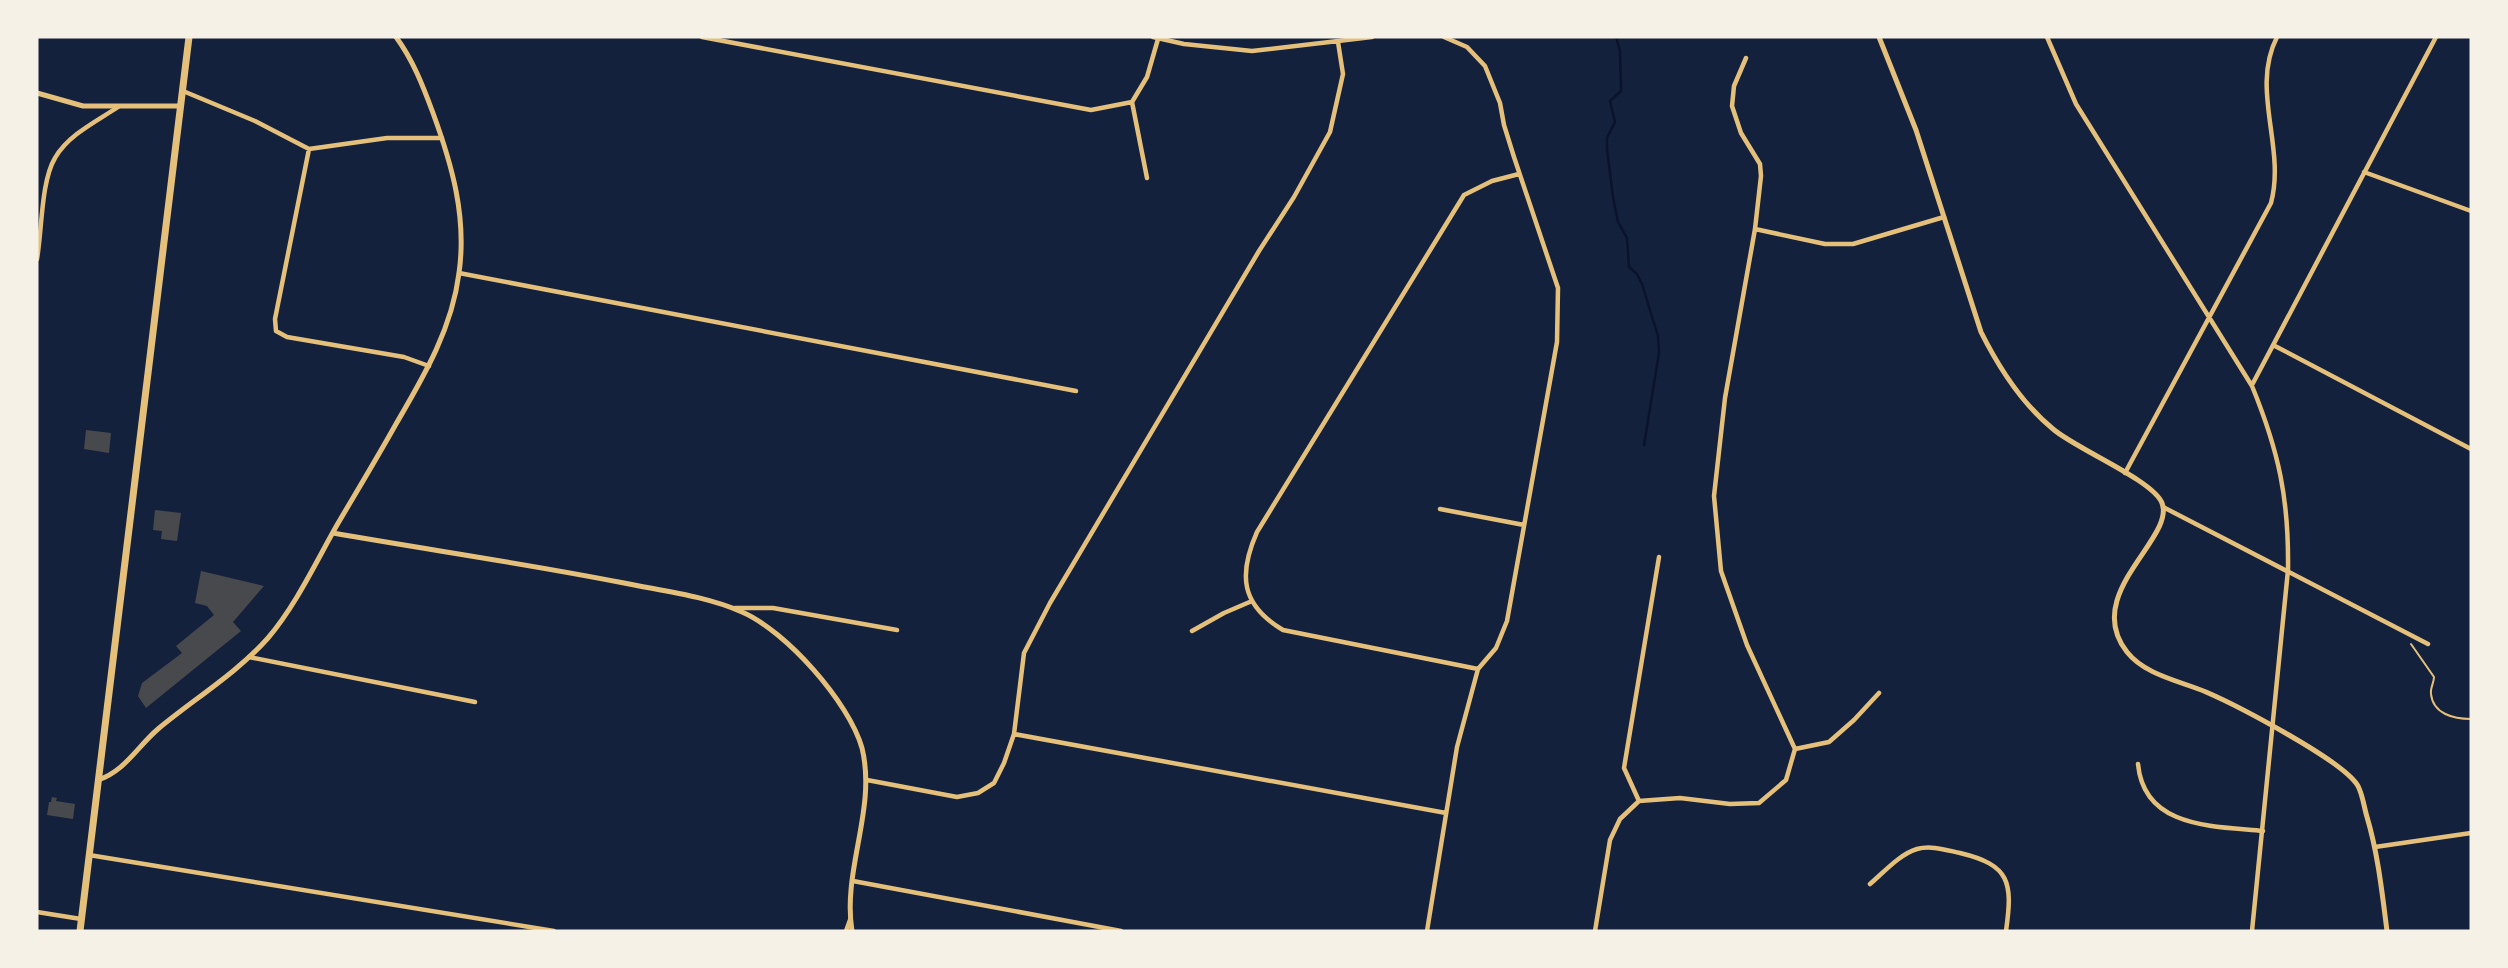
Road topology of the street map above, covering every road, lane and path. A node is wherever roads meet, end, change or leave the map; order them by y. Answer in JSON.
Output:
{"nodes":[{"id":1,"x":190,"y":37,"type":"edge"},
{"id":2,"x":396,"y":37,"type":"edge"},
{"id":3,"x":702,"y":37,"type":"edge"},
{"id":4,"x":1372,"y":37,"type":"edge"},
{"id":5,"x":1444,"y":37,"type":"edge"},
{"id":6,"x":1879,"y":37,"type":"edge"},
{"id":7,"x":2047,"y":37,"type":"edge"},
{"id":8,"x":2277,"y":37,"type":"edge"},
{"id":9,"x":2435,"y":37,"type":"edge"},
{"id":10,"x":1155,"y":38,"type":"edge"},
{"id":11,"x":1338,"y":42,"type":"junction"},
{"id":12,"x":1746,"y":58,"type":"dead end"},
{"id":13,"x":183,"y":91,"type":"junction"},
{"id":14,"x":37,"y":93,"type":"edge"},
{"id":15,"x":1132,"y":102,"type":"junction"},
{"id":16,"x":118,"y":106,"type":"junction"},
{"id":17,"x":181,"y":106,"type":"junction"},
{"id":18,"x":442,"y":138,"type":"junction"},
{"id":19,"x":309,"y":149,"type":"junction"},
{"id":20,"x":2364,"y":172,"type":"junction"},
{"id":21,"x":1520,"y":174,"type":"junction"},
{"id":22,"x":1147,"y":178,"type":"dead end"},
{"id":23,"x":2471,"y":211,"type":"edge"},
{"id":24,"x":1944,"y":217,"type":"junction"},
{"id":25,"x":1755,"y":229,"type":"junction"},
{"id":26,"x":37,"y":259,"type":"edge"},
{"id":27,"x":459,"y":273,"type":"junction"},
{"id":28,"x":2210,"y":317,"type":"junction"},
{"id":29,"x":2275,"y":346,"type":"junction"},
{"id":30,"x":429,"y":366,"type":"junction"},
{"id":31,"x":2252,"y":386,"type":"junction"},
{"id":32,"x":1076,"y":391,"type":"dead end"},
{"id":33,"x":2471,"y":449,"type":"edge"},
{"id":34,"x":2125,"y":473,"type":"junction"},
{"id":35,"x":2163,"y":507,"type":"junction"},
{"id":36,"x":1440,"y":509,"type":"dead end"},
{"id":37,"x":1524,"y":524,"type":"junction"},
{"id":38,"x":333,"y":533,"type":"junction"},
{"id":39,"x":1658,"y":557,"type":"dead end"},
{"id":40,"x":2288,"y":570,"type":"junction"},
{"id":41,"x":1252,"y":601,"type":"junction"},
{"id":42,"x":731,"y":608,"type":"junction"},
{"id":43,"x":897,"y":630,"type":"dead end"},
{"id":44,"x":1192,"y":631,"type":"dead end"},
{"id":45,"x":2406,"y":632,"type":"junction"},
{"id":46,"x":2428,"y":644,"type":"dead end"},
{"id":47,"x":248,"y":657,"type":"junction"},
{"id":48,"x":1478,"y":669,"type":"junction"},
{"id":49,"x":1879,"y":692,"type":"dead end"},
{"id":50,"x":475,"y":702,"type":"dead end"},
{"id":51,"x":2471,"y":719,"type":"edge"},
{"id":52,"x":2273,"y":728,"type":"junction"},
{"id":53,"x":1014,"y":734,"type":"junction"},
{"id":54,"x":1795,"y":749,"type":"junction"},
{"id":55,"x":2138,"y":764,"type":"dead end"},
{"id":56,"x":98,"y":780,"type":"junction"},
{"id":57,"x":867,"y":780,"type":"junction"},
{"id":58,"x":1639,"y":801,"type":"junction"},
{"id":59,"x":1446,"y":813,"type":"junction"},
{"id":60,"x":2263,"y":831,"type":"junction"},
{"id":61,"x":2471,"y":833,"type":"edge"},
{"id":62,"x":2375,"y":847,"type":"junction"},
{"id":63,"x":89,"y":855,"type":"junction"},
{"id":64,"x":853,"y":881,"type":"junction"},
{"id":65,"x":1870,"y":884,"type":"dead end"},
{"id":66,"x":37,"y":912,"type":"edge"},
{"id":67,"x":81,"y":919,"type":"junction"},
{"id":68,"x":850,"y":919,"type":"junction"},
{"id":69,"x":80,"y":931,"type":"edge"},
{"id":70,"x":554,"y":931,"type":"edge"},
{"id":71,"x":846,"y":931,"type":"edge"},
{"id":72,"x":852,"y":931,"type":"edge"},
{"id":73,"x":1121,"y":931,"type":"edge"},
{"id":74,"x":1427,"y":931,"type":"edge"},
{"id":75,"x":1595,"y":931,"type":"edge"},
{"id":76,"x":2007,"y":931,"type":"edge"},
{"id":77,"x":2252,"y":931,"type":"edge"},
{"id":78,"x":2387,"y":931,"type":"edge"}],
"edges":[{"from":1,"to":13,"type":"main road"},
{"from":2,"to":18,"type":"street"},
{"from":3,"to":15,"type":"street"},
{"from":4,"to":11,"type":"street"},
{"from":5,"to":21,"type":"street"},
{"from":6,"to":24,"type":"street"},
{"from":7,"to":28,"type":"street"},
{"from":8,"to":28,"type":"street"},
{"from":9,"to":20,"type":"street"},
{"from":10,"to":11,"type":"street"},
{"from":10,"to":15,"type":"street"},
{"from":11,"to":53,"type":"street"},
{"from":12,"to":25,"type":"street"},
{"from":13,"to":17,"type":"main road"},
{"from":13,"to":19,"type":"street"},
{"from":14,"to":16,"type":"street"},
{"from":15,"to":22,"type":"street"},
{"from":16,"to":17,"type":"street"},
{"from":16,"to":26,"type":"street"},
{"from":17,"to":56,"type":"main road"},
{"from":18,"to":19,"type":"street"},
{"from":18,"to":27,"type":"street"},
{"from":19,"to":30,"type":"street"},
{"from":20,"to":23,"type":"street"},
{"from":20,"to":29,"type":"street"},
{"from":21,"to":37,"type":"street"},
{"from":21,"to":41,"type":"street"},
{"from":24,"to":25,"type":"street"},
{"from":24,"to":34,"type":"street"},
{"from":25,"to":54,"type":"street"},
{"from":27,"to":30,"type":"street"},
{"from":27,"to":32,"type":"street"},
{"from":28,"to":31,"type":"street"},
{"from":28,"to":34,"type":"street"},
{"from":29,"to":31,"type":"street"},
{"from":29,"to":33,"type":"street"},
{"from":30,"to":38,"type":"street"},
{"from":31,"to":40,"type":"street"},
{"from":34,"to":35,"type":"street"},
{"from":35,"to":40,"type":"street"},
{"from":35,"to":52,"type":"street"},
{"from":36,"to":37,"type":"street"},
{"from":37,"to":48,"type":"street"},
{"from":38,"to":42,"type":"street"},
{"from":38,"to":47,"type":"street"},
{"from":39,"to":58,"type":"street"},
{"from":40,"to":45,"type":"street"},
{"from":40,"to":52,"type":"street"},
{"from":41,"to":44,"type":"street"},
{"from":41,"to":48,"type":"street"},
{"from":42,"to":43,"type":"street"},
{"from":42,"to":57,"type":"street"},
{"from":45,"to":46,"type":"street"},
{"from":45,"to":51,"type":"path"},
{"from":47,"to":50,"type":"street"},
{"from":47,"to":56,"type":"street"},
{"from":48,"to":59,"type":"street"},
{"from":49,"to":54,"type":"street"},
{"from":52,"to":60,"type":"street"},
{"from":52,"to":62,"type":"street"},
{"from":53,"to":57,"type":"street"},
{"from":53,"to":59,"type":"street"},
{"from":54,"to":58,"type":"street"},
{"from":55,"to":60,"type":"street"},
{"from":56,"to":63,"type":"main road"},
{"from":57,"to":64,"type":"street"},
{"from":58,"to":75,"type":"street"},
{"from":59,"to":74,"type":"street"},
{"from":60,"to":77,"type":"street"},
{"from":61,"to":62,"type":"street"},
{"from":62,"to":78,"type":"street"},
{"from":63,"to":67,"type":"main road"},
{"from":63,"to":70,"type":"street"},
{"from":64,"to":68,"type":"street"},
{"from":64,"to":73,"type":"street"},
{"from":65,"to":76,"type":"street"},
{"from":66,"to":67,"type":"street"},
{"from":67,"to":69,"type":"main road"},
{"from":68,"to":71,"type":"street"},
{"from":68,"to":72,"type":"street"}]}
